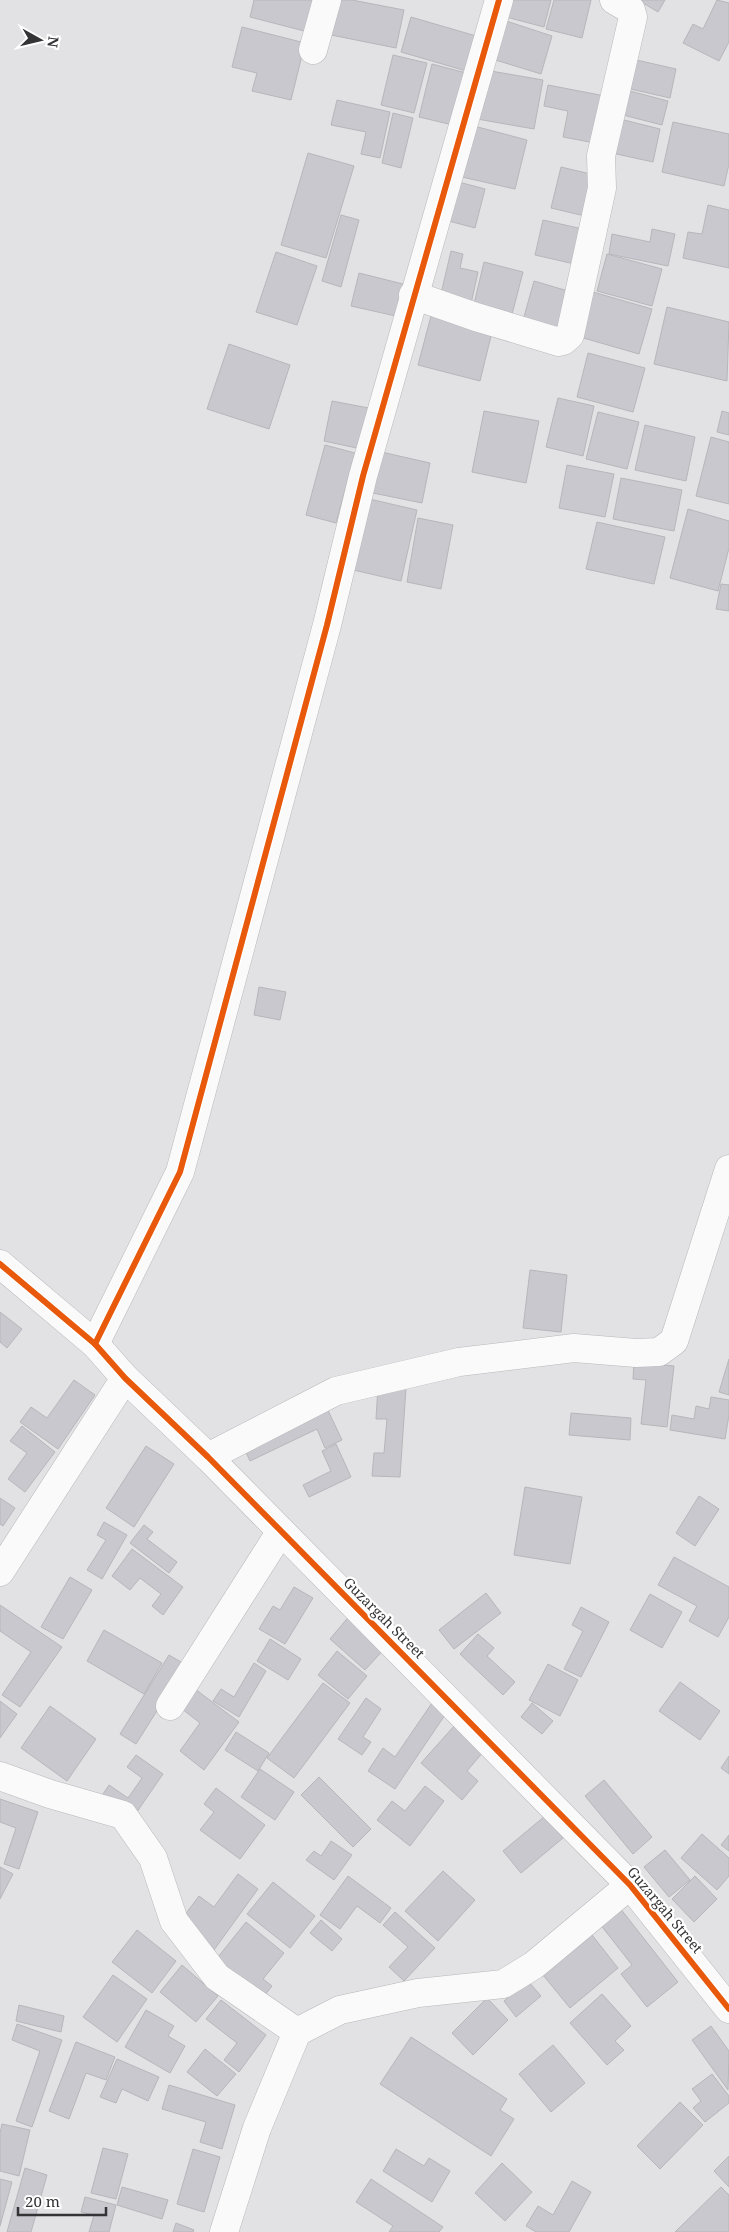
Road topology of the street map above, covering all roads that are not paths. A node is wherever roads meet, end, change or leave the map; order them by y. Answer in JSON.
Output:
{"nodes":[{"id":1,"x":327,"y":0,"type":"edge"},
{"id":2,"x":498,"y":0,"type":"edge"},
{"id":3,"x":614,"y":0,"type":"edge"},
{"id":4,"x":313,"y":50,"type":"dead end"},
{"id":5,"x":413,"y":295,"type":"junction"},
{"id":6,"x":729,"y":1169,"type":"edge"},
{"id":7,"x":0,"y":1264,"type":"edge"},
{"id":8,"x":95,"y":1344,"type":"junction"},
{"id":9,"x":125,"y":1378,"type":"junction"},
{"id":10,"x":208,"y":1457,"type":"junction"},
{"id":11,"x":281,"y":1532,"type":"junction"},
{"id":12,"x":0,"y":1572,"type":"edge"},
{"id":13,"x":170,"y":1706,"type":"dead end"},
{"id":14,"x":0,"y":1776,"type":"edge"},
{"id":15,"x":630,"y":1885,"type":"junction"},
{"id":16,"x":729,"y":2009,"type":"edge"},
{"id":17,"x":298,"y":2032,"type":"junction"},
{"id":18,"x":224,"y":2232,"type":"edge"}],
"edges":[{"from":1,"to":4,"type":"street"},
{"from":2,"to":5,"type":"street"},
{"from":3,"to":5,"type":"street"},
{"from":5,"to":8,"type":"street"},
{"from":6,"to":10,"type":"street"},
{"from":7,"to":8,"type":"street","name":"Guzargah Street"},
{"from":8,"to":9,"type":"street","name":"Guzargah Street"},
{"from":9,"to":10,"type":"street","name":"Guzargah Street"},
{"from":9,"to":12,"type":"street"},
{"from":10,"to":11,"type":"street","name":"Guzargah Street"},
{"from":11,"to":13,"type":"street"},
{"from":11,"to":15,"type":"street","name":"Guzargah Street"},
{"from":14,"to":17,"type":"street"},
{"from":15,"to":16,"type":"street","name":"Guzargah Street"},
{"from":15,"to":17,"type":"street"},
{"from":17,"to":18,"type":"street"}]}
